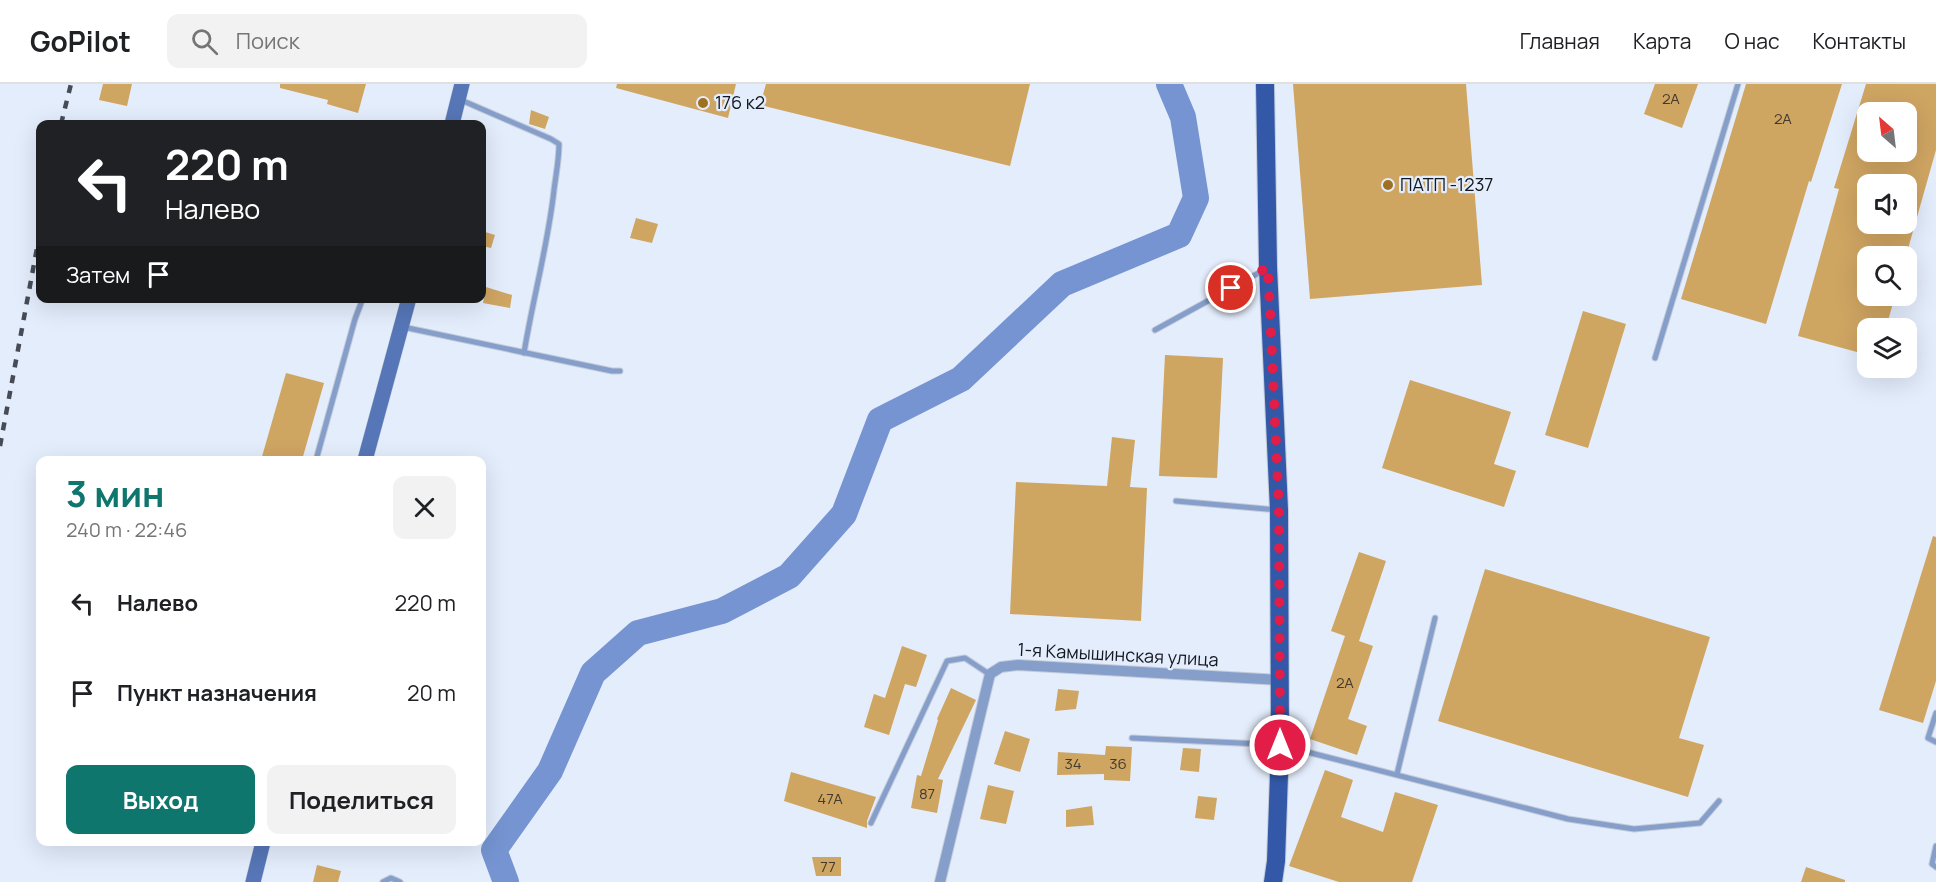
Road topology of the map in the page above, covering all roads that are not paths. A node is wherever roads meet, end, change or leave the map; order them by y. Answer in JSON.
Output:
{"nodes":[{"id":1,"x":1266,"y":84,"type":"edge"},
{"id":2,"x":1738,"y":84,"type":"edge"},
{"id":3,"x":460,"y":91,"type":"edge"},
{"id":4,"x":453,"y":120,"type":"edge"},
{"id":5,"x":1268,"y":267,"type":"junction"},
{"id":6,"x":361,"y":303,"type":"edge"},
{"id":7,"x":408,"y":303,"type":"edge"},
{"id":8,"x":401,"y":326,"type":"junction"},
{"id":9,"x":1155,"y":330,"type":"dead end"},
{"id":10,"x":524,"y":353,"type":"junction"},
{"id":11,"x":1655,"y":358,"type":"dead end"},
{"id":12,"x":620,"y":371,"type":"dead end"},
{"id":13,"x":317,"y":456,"type":"edge"},
{"id":14,"x":365,"y":456,"type":"edge"},
{"id":15,"x":1176,"y":501,"type":"dead end"},
{"id":16,"x":1279,"y":510,"type":"junction"},
{"id":17,"x":1435,"y":618,"type":"dead end"},
{"id":18,"x":990,"y":674,"type":"junction"},
{"id":19,"x":1280,"y":680,"type":"junction"},
{"id":20,"x":1936,"y":713,"type":"edge"},
{"id":21,"x":1132,"y":738,"type":"dead end"},
{"id":22,"x":1936,"y":742,"type":"edge"},
{"id":23,"x":1280,"y":745,"type":"junction"},
{"id":24,"x":1397,"y":774,"type":"junction"},
{"id":25,"x":1719,"y":801,"type":"dead end"},
{"id":26,"x":871,"y":823,"type":"dead end"},
{"id":27,"x":263,"y":846,"type":"edge"},
{"id":28,"x":1936,"y":846,"type":"edge"},
{"id":29,"x":1936,"y":867,"type":"edge"},
{"id":30,"x":253,"y":882,"type":"edge"},
{"id":31,"x":383,"y":882,"type":"edge"},
{"id":32,"x":400,"y":882,"type":"edge"},
{"id":33,"x":940,"y":882,"type":"edge"},
{"id":34,"x":1274,"y":882,"type":"edge"}],
"edges":[{"from":1,"to":5,"type":"main road"},
{"from":2,"to":11,"type":"lane"},
{"from":3,"to":4,"type":"street"},
{"from":3,"to":10,"type":"lane"},
{"from":5,"to":9,"type":"lane"},
{"from":5,"to":16,"type":"main road"},
{"from":6,"to":13,"type":"lane"},
{"from":7,"to":8,"type":"street"},
{"from":8,"to":10,"type":"lane"},
{"from":8,"to":14,"type":"street"},
{"from":10,"to":12,"type":"lane"},
{"from":15,"to":16,"type":"lane"},
{"from":16,"to":19,"type":"main road"},
{"from":17,"to":24,"type":"lane"},
{"from":18,"to":19,"type":"street","name":"1-я Камышинская улица"},
{"from":18,"to":26,"type":"lane"},
{"from":18,"to":33,"type":"street"},
{"from":19,"to":23,"type":"main road"},
{"from":20,"to":22,"type":"lane"},
{"from":21,"to":23,"type":"lane"},
{"from":23,"to":24,"type":"lane"},
{"from":23,"to":34,"type":"main road"},
{"from":24,"to":25,"type":"lane"},
{"from":27,"to":30,"type":"street"},
{"from":28,"to":29,"type":"lane"},
{"from":31,"to":32,"type":"lane"}]}
